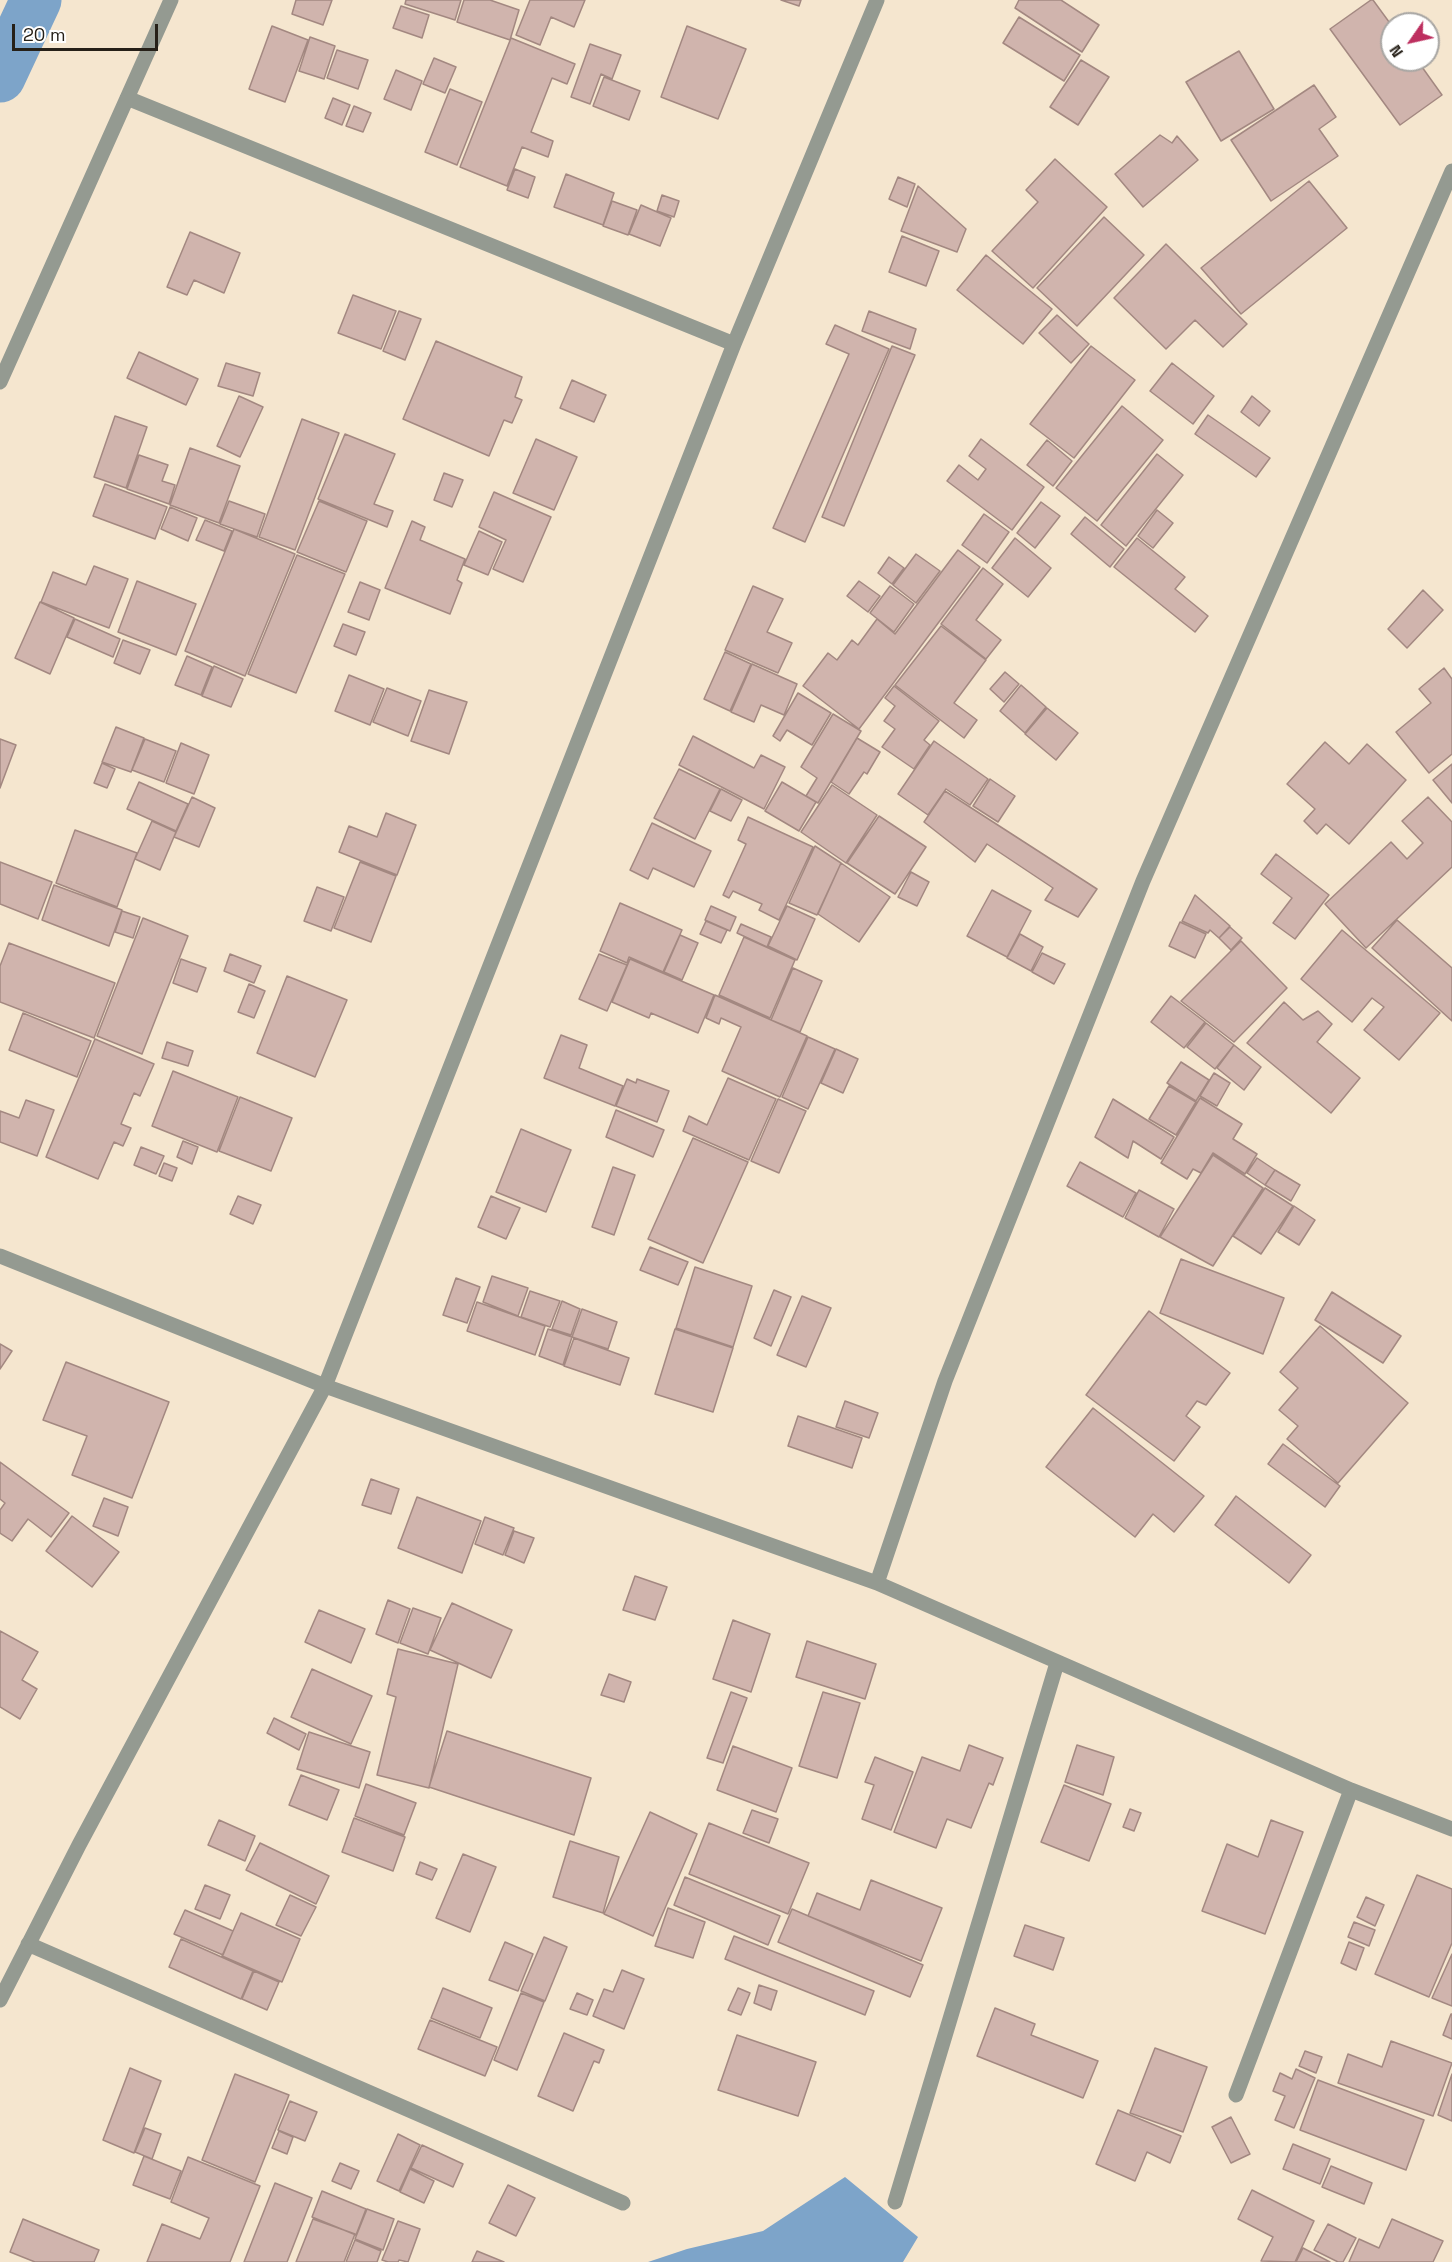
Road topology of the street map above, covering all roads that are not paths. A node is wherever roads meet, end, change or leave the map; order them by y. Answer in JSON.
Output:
{"nodes":[{"id":1,"x":171,"y":0,"type":"edge"},
{"id":2,"x":877,"y":0,"type":"edge"},
{"id":3,"x":127,"y":98,"type":"junction"},
{"id":4,"x":1452,"y":171,"type":"edge"},
{"id":5,"x":734,"y":344,"type":"junction"},
{"id":6,"x":0,"y":382,"type":"edge"},
{"id":7,"x":0,"y":1256,"type":"edge"},
{"id":8,"x":325,"y":1386,"type":"junction"},
{"id":9,"x":877,"y":1583,"type":"junction"},
{"id":10,"x":1057,"y":1663,"type":"junction"},
{"id":11,"x":1351,"y":1790,"type":"junction"},
{"id":12,"x":1452,"y":1829,"type":"edge"},
{"id":13,"x":28,"y":1944,"type":"junction"},
{"id":14,"x":0,"y":2000,"type":"edge"},
{"id":15,"x":1236,"y":2095,"type":"dead end"},
{"id":16,"x":895,"y":2202,"type":"dead end"},
{"id":17,"x":623,"y":2203,"type":"dead end"}],
"edges":[{"from":1,"to":3,"type":"street"},
{"from":2,"to":5,"type":"street"},
{"from":3,"to":5,"type":"street"},
{"from":3,"to":6,"type":"street"},
{"from":4,"to":9,"type":"street"},
{"from":5,"to":8,"type":"street"},
{"from":7,"to":8,"type":"street"},
{"from":8,"to":9,"type":"street"},
{"from":8,"to":13,"type":"street"},
{"from":9,"to":10,"type":"street"},
{"from":10,"to":11,"type":"street"},
{"from":10,"to":16,"type":"street"},
{"from":11,"to":12,"type":"street"},
{"from":11,"to":15,"type":"street"},
{"from":13,"to":14,"type":"street"},
{"from":13,"to":17,"type":"street"}]}
